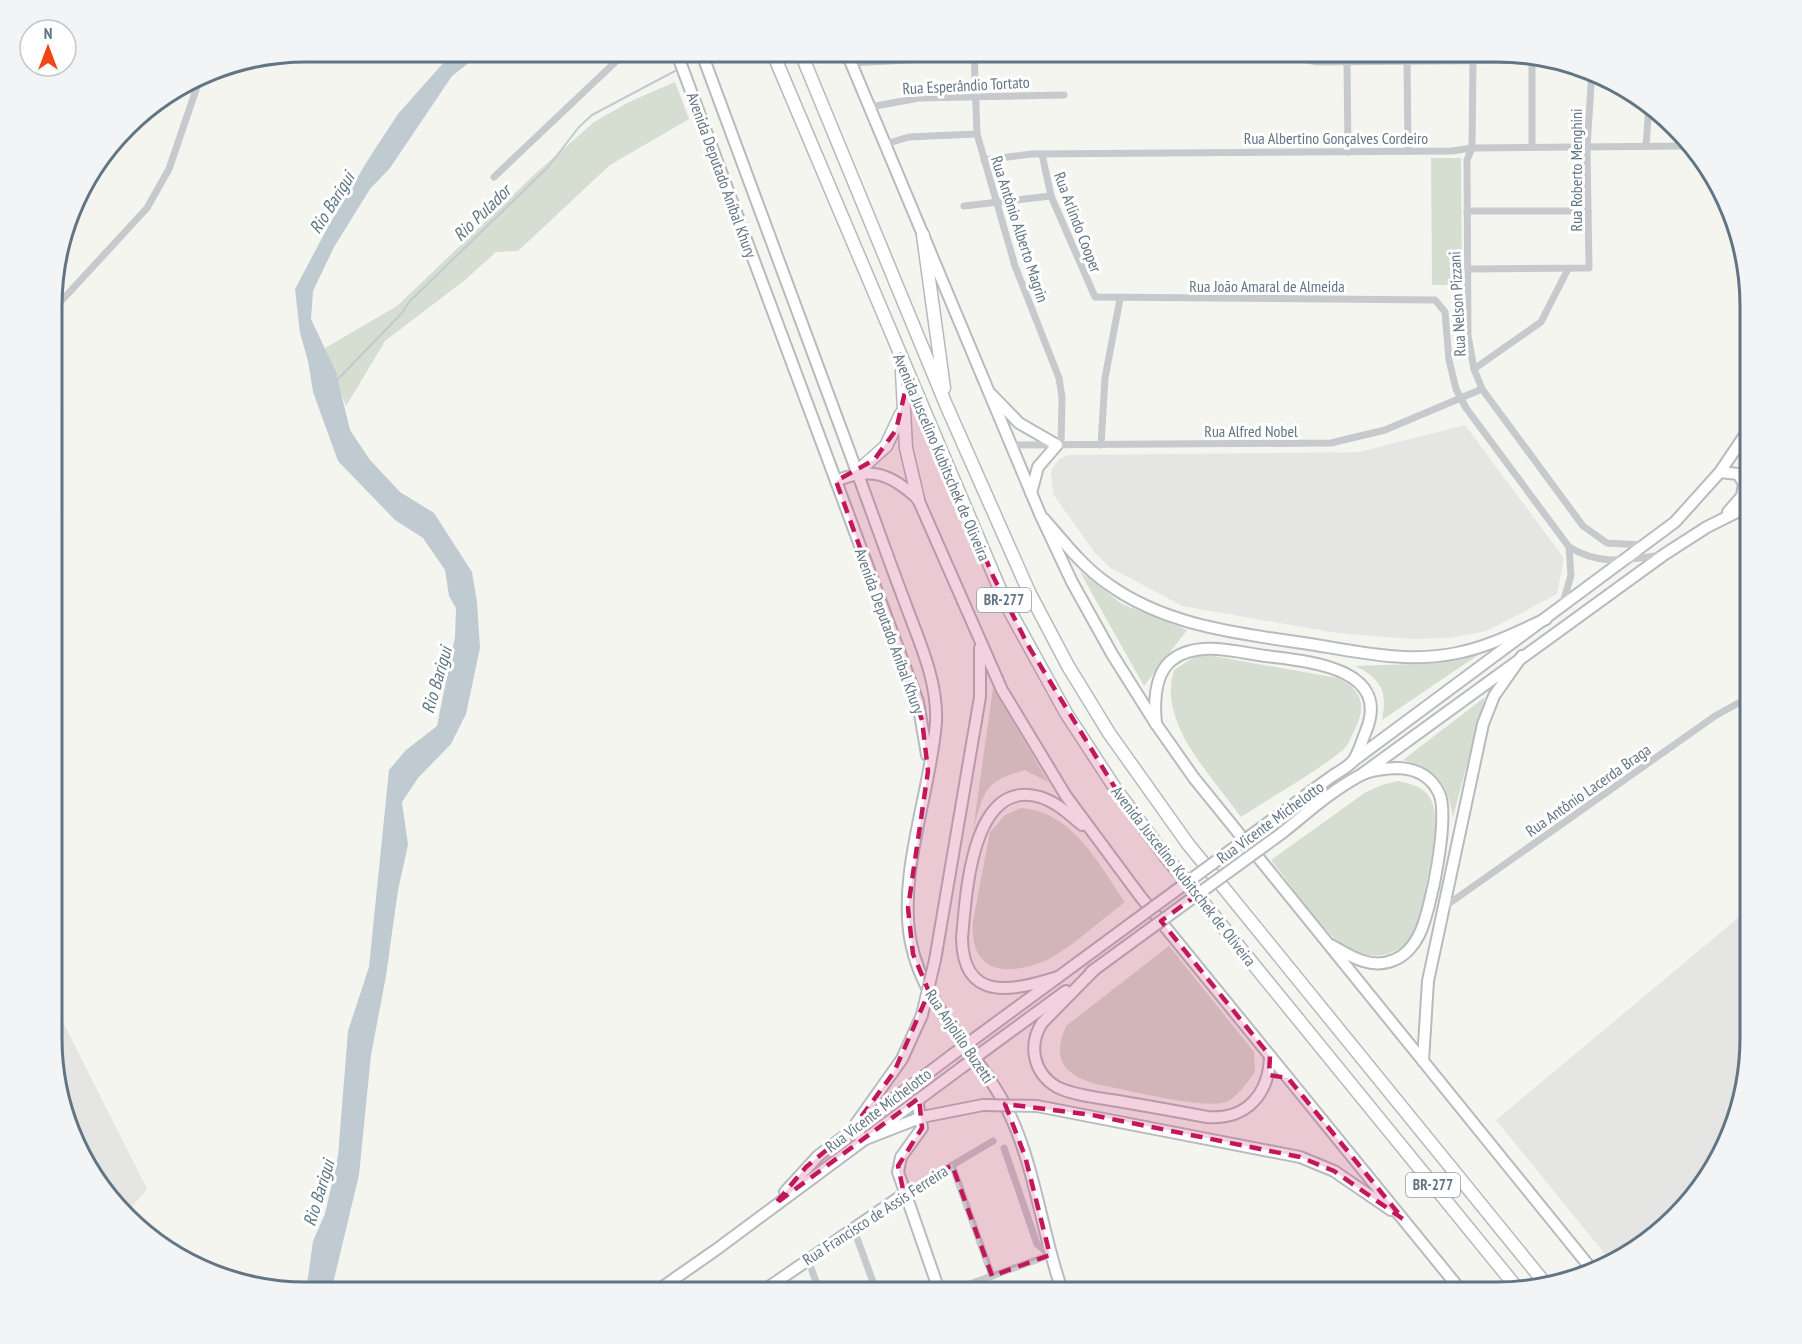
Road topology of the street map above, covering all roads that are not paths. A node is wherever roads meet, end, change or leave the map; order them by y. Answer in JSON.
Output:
{"nodes":[{"id":1,"x":615,"y":62,"type":"edge"},
{"id":2,"x":680,"y":62,"type":"edge"},
{"id":3,"x":705,"y":62,"type":"edge"},
{"id":4,"x":777,"y":62,"type":"edge"},
{"id":5,"x":805,"y":62,"type":"edge"},
{"id":6,"x":863,"y":62,"type":"edge"},
{"id":7,"x":974,"y":62,"type":"edge"},
{"id":8,"x":1312,"y":62,"type":"edge"},
{"id":9,"x":1347,"y":62,"type":"joint"},
{"id":10,"x":1410,"y":62,"type":"edge"},
{"id":11,"x":1473,"y":62,"type":"edge"},
{"id":12,"x":851,"y":63,"type":"joint"},
{"id":13,"x":1532,"y":64,"type":"edge"},
{"id":14,"x":1591,"y":81,"type":"edge"},
{"id":15,"x":197,"y":88,"type":"edge"},
{"id":16,"x":975,"y":95,"type":"junction"},
{"id":17,"x":1064,"y":95,"type":"dead end"},
{"id":18,"x":870,"y":107,"type":"junction"},
{"id":19,"x":1648,"y":115,"type":"edge"},
{"id":20,"x":977,"y":134,"type":"junction"},
{"id":21,"x":885,"y":144,"type":"junction"},
{"id":22,"x":1646,"y":146,"type":"junction"},
{"id":23,"x":1681,"y":146,"type":"edge"},
{"id":24,"x":1532,"y":147,"type":"junction"},
{"id":25,"x":1587,"y":147,"type":"junction"},
{"id":26,"x":1472,"y":148,"type":"junction"},
{"id":27,"x":1408,"y":151,"type":"junction"},
{"id":28,"x":1348,"y":152,"type":"junction"},
{"id":29,"x":1042,"y":153,"type":"junction"},
{"id":30,"x":984,"y":160,"type":"junction"},
{"id":31,"x":494,"y":177,"type":"dead end"},
{"id":32,"x":1051,"y":196,"type":"junction"},
{"id":33,"x":996,"y":202,"type":"junction"},
{"id":34,"x":964,"y":206,"type":"dead end"},
{"id":35,"x":1467,"y":211,"type":"junction"},
{"id":36,"x":1588,"y":211,"type":"junction"},
{"id":37,"x":923,"y":235,"type":"junction"},
{"id":38,"x":1468,"y":269,"type":"junction"},
{"id":39,"x":1568,"y":269,"type":"junction"},
{"id":40,"x":1095,"y":297,"type":"joint"},
{"id":41,"x":1120,"y":299,"type":"junction"},
{"id":42,"x":62,"y":300,"type":"edge"},
{"id":43,"x":1440,"y":303,"type":"joint"},
{"id":44,"x":899,"y":353,"type":"junction"},
{"id":45,"x":1474,"y":369,"type":"junction"},
{"id":46,"x":1482,"y":389,"type":"junction"},
{"id":47,"x":988,"y":391,"type":"junction"},
{"id":48,"x":904,"y":392,"type":"junction"},
{"id":49,"x":1461,"y":399,"type":"junction"},
{"id":50,"x":947,"y":407,"type":"junction"},
{"id":51,"x":1740,"y":442,"type":"edge"},
{"id":52,"x":1058,"y":445,"type":"junction"},
{"id":53,"x":1101,"y":445,"type":"junction"},
{"id":54,"x":1011,"y":446,"type":"junction"},
{"id":55,"x":857,"y":472,"type":"junction"},
{"id":56,"x":1720,"y":472,"type":"junction"},
{"id":57,"x":1740,"y":479,"type":"edge"},
{"id":58,"x":836,"y":481,"type":"junction"},
{"id":59,"x":1031,"y":493,"type":"junction"},
{"id":60,"x":1740,"y":498,"type":"edge"},
{"id":61,"x":918,"y":500,"type":"junction"},
{"id":62,"x":1740,"y":510,"type":"edge"},
{"id":63,"x":1040,"y":514,"type":"junction"},
{"id":64,"x":1724,"y":517,"type":"junction"},
{"id":65,"x":1645,"y":545,"type":"junction"},
{"id":66,"x":1569,"y":547,"type":"junction"},
{"id":67,"x":1665,"y":554,"type":"junction"},
{"id":68,"x":1625,"y":560,"type":"junction"},
{"id":69,"x":1561,"y":608,"type":"junction"},
{"id":70,"x":1546,"y":619,"type":"junction"},
{"id":71,"x":980,"y":641,"type":"junction"},
{"id":72,"x":1522,"y":656,"type":"junction"},
{"id":73,"x":1740,"y":702,"type":"edge"},
{"id":74,"x":1156,"y":724,"type":"junction"},
{"id":75,"x":1353,"y":761,"type":"junction"},
{"id":76,"x":928,"y":771,"type":"junction"},
{"id":77,"x":1360,"y":775,"type":"junction"},
{"id":78,"x":1092,"y":833,"type":"junction"},
{"id":79,"x":1443,"y":909,"type":"junction"},
{"id":80,"x":1325,"y":942,"type":"junction"},
{"id":81,"x":1095,"y":969,"type":"junction"},
{"id":82,"x":1058,"y":978,"type":"junction"},
{"id":83,"x":1270,"y":1056,"type":"junction"},
{"id":84,"x":1423,"y":1062,"type":"junction"},
{"id":85,"x":1288,"y":1078,"type":"junction"},
{"id":86,"x":1266,"y":1079,"type":"junction"},
{"id":87,"x":917,"y":1100,"type":"junction"},
{"id":88,"x":922,"y":1117,"type":"junction"},
{"id":89,"x":853,"y":1128,"type":"junction"},
{"id":90,"x":863,"y":1140,"type":"junction"},
{"id":91,"x":993,"y":1142,"type":"dead end"},
{"id":92,"x":1005,"y":1148,"type":"dead end"},
{"id":93,"x":952,"y":1166,"type":"junction"},
{"id":94,"x":904,"y":1194,"type":"junction"},
{"id":95,"x":775,"y":1204,"type":"junction"},
{"id":96,"x":1403,"y":1219,"type":"junction"},
{"id":97,"x":853,"y":1227,"type":"junction"},
{"id":98,"x":1050,"y":1255,"type":"junction"},
{"id":99,"x":808,"y":1259,"type":"junction"},
{"id":100,"x":1588,"y":1265,"type":"edge"},
{"id":101,"x":992,"y":1276,"type":"junction"},
{"id":102,"x":1542,"y":1278,"type":"edge"},
{"id":103,"x":670,"y":1282,"type":"edge"},
{"id":104,"x":776,"y":1282,"type":"edge"},
{"id":105,"x":816,"y":1282,"type":"edge"},
{"id":106,"x":873,"y":1282,"type":"edge"},
{"id":107,"x":936,"y":1282,"type":"edge"},
{"id":108,"x":975,"y":1282,"type":"edge"},
{"id":109,"x":1059,"y":1282,"type":"edge"},
{"id":110,"x":1454,"y":1282,"type":"edge"},
{"id":111,"x":1512,"y":1282,"type":"edge"}],
"edges":[{"from":1,"to":31,"type":"street"},
{"from":2,"to":58,"type":"main road","name":"Avenida Deputado Aníbal Khury"},
{"from":3,"to":55,"type":"main road","name":"Avenida Deputado Aníbal Khury"},
{"from":4,"to":44,"type":"highway","name":"Avenida Juscelino Kubitschek de Oliveira","number":"BR-277"},
{"from":5,"to":50,"type":"highway","name":"Avenida Juscelino Kubitschek de Oliveira","number":"BR-277"},
{"from":6,"to":12,"type":"street"},
{"from":7,"to":16,"type":"street","name":"Rua Antônio Alberto Magrin"},
{"from":8,"to":9,"type":"street"},
{"from":9,"to":28,"type":"street"},
{"from":10,"to":27,"type":"street"},
{"from":11,"to":26,"type":"street","name":"Rua Nelson Pizzani"},
{"from":12,"to":18,"type":"main road"},
{"from":13,"to":24,"type":"street"},
{"from":14,"to":25,"type":"street","name":"Rua Roberto Menghini"},
{"from":15,"to":42,"type":"street"},
{"from":16,"to":17,"type":"street","name":"Rua Esperândio Tortato"},
{"from":16,"to":18,"type":"street","name":"Rua Esperândio Tortato"},
{"from":16,"to":20,"type":"street","name":"Rua Antônio Alberto Magrin"},
{"from":18,"to":21,"type":"main road"},
{"from":19,"to":22,"type":"street"},
{"from":20,"to":21,"type":"street"},
{"from":20,"to":30,"type":"street","name":"Rua Antônio Alberto Magrin"},
{"from":21,"to":37,"type":"main road"},
{"from":22,"to":23,"type":"street","name":"Rua Albertino Gonçalves Cordeiro"},
{"from":22,"to":25,"type":"street","name":"Rua Albertino Gonçalves Cordeiro"},
{"from":24,"to":25,"type":"street","name":"Rua Albertino Gonçalves Cordeiro"},
{"from":24,"to":26,"type":"street","name":"Rua Albertino Gonçalves Cordeiro"},
{"from":25,"to":36,"type":"street","name":"Rua Roberto Menghini"},
{"from":26,"to":27,"type":"street","name":"Rua Albertino Gonçalves Cordeiro"},
{"from":26,"to":35,"type":"street","name":"Rua Nelson Pizzani"},
{"from":27,"to":28,"type":"street","name":"Rua Albertino Gonçalves Cordeiro"},
{"from":28,"to":29,"type":"street","name":"Rua Albertino Gonçalves Cordeiro"},
{"from":29,"to":30,"type":"street","name":"Rua Albertino Gonçalves Cordeiro"},
{"from":29,"to":32,"type":"street","name":"Rua Arlindo Cooper"},
{"from":30,"to":33,"type":"street","name":"Rua Antônio Alberto Magrin"},
{"from":32,"to":33,"type":"street"},
{"from":32,"to":40,"type":"street","name":"Rua Arlindo Cooper"},
{"from":33,"to":34,"type":"street"},
{"from":33,"to":52,"type":"street","name":"Rua Antônio Alberto Magrin"},
{"from":35,"to":36,"type":"street"},
{"from":35,"to":38,"type":"street","name":"Rua Nelson Pizzani"},
{"from":36,"to":39,"type":"street","name":"Rua Roberto Menghini"},
{"from":37,"to":47,"type":"main road"},
{"from":37,"to":50,"type":"highway"},
{"from":38,"to":39,"type":"street"},
{"from":38,"to":45,"type":"street","name":"Rua Nelson Pizzani"},
{"from":39,"to":45,"type":"street"},
{"from":40,"to":41,"type":"street","name":"Rua João Amaral de Almeida"},
{"from":41,"to":43,"type":"street","name":"Rua João Amaral de Almeida"},
{"from":41,"to":53,"type":"street"},
{"from":43,"to":49,"type":"street","name":"Rua Nelson Pizzani"},
{"from":44,"to":48,"type":"highway"},
{"from":44,"to":111,"type":"highway","name":"Avenida Juscelino Kubitschek de Oliveira","number":"BR-277"},
{"from":45,"to":46,"type":"street","name":"Rua Nelson Pizzani"},
{"from":46,"to":49,"type":"street","name":"Rua Alfred Nobel"},
{"from":46,"to":65,"type":"street","name":"Rua Nelson Pizzani"},
{"from":47,"to":52,"type":"main road"},
{"from":47,"to":54,"type":"main road"},
{"from":48,"to":55,"type":"highway"},
{"from":48,"to":61,"type":"highway"},
{"from":49,"to":53,"type":"street","name":"Rua Alfred Nobel"},
{"from":49,"to":66,"type":"street","name":"Rua Nelson Pizzani"},
{"from":50,"to":102,"type":"highway","name":"Avenida Juscelino Kubitschek de Oliveira","number":"BR-277"},
{"from":51,"to":56,"type":"main road","name":"Rua Vicente Michelotto"},
{"from":52,"to":53,"type":"street","name":"Rua Alfred Nobel"},
{"from":52,"to":54,"type":"street","name":"Rua Alfred Nobel"},
{"from":52,"to":59,"type":"main road"},
{"from":54,"to":59,"type":"main road"},
{"from":55,"to":58,"type":"main road"},
{"from":55,"to":61,"type":"main road"},
{"from":55,"to":76,"type":"main road","name":"Avenida Deputado Aníbal Khury"},
{"from":56,"to":57,"type":"main road"},
{"from":56,"to":65,"type":"main road","name":"Rua Vicente Michelotto"},
{"from":58,"to":76,"type":"main road","name":"Avenida Deputado Aníbal Khury"},
{"from":59,"to":63,"type":"main road"},
{"from":60,"to":64,"type":"main road"},
{"from":61,"to":71,"type":"main road"},
{"from":62,"to":64,"type":"main road"},
{"from":63,"to":70,"type":"main road"},
{"from":63,"to":74,"type":"main road"},
{"from":64,"to":67,"type":"main road","name":"Rua Vicente Michelotto"},
{"from":65,"to":68,"type":"main road","name":"Rua Vicente Michelotto"},
{"from":66,"to":68,"type":"street","name":"Rua Nelson Pizzani"},
{"from":66,"to":69,"type":"street"},
{"from":67,"to":68,"type":"street","name":"Rua Nelson Pizzani"},
{"from":67,"to":72,"type":"main road","name":"Rua Vicente Michelotto"},
{"from":68,"to":69,"type":"main road","name":"Rua Vicente Michelotto"},
{"from":69,"to":70,"type":"main road","name":"Rua Vicente Michelotto"},
{"from":70,"to":75,"type":"main road","name":"Rua Vicente Michelotto"},
{"from":71,"to":78,"type":"main road"},
{"from":71,"to":89,"type":"main road","bridge":true},
{"from":72,"to":77,"type":"main road","name":"Rua Vicente Michelotto"},
{"from":72,"to":79,"type":"main road"},
{"from":73,"to":79,"type":"street","name":"Rua Antônio Lacerda Braga"},
{"from":74,"to":75,"type":"main road"},
{"from":74,"to":80,"type":"main road"},
{"from":75,"to":82,"type":"main road","name":"Rua Vicente Michelotto","bridge":true},
{"from":76,"to":98,"type":"main road","name":"Rua Anjolilo Buzetti"},
{"from":77,"to":80,"type":"main road"},
{"from":77,"to":81,"type":"main road","name":"Rua Vicente Michelotto","bridge":true},
{"from":78,"to":82,"type":"main road"},
{"from":78,"to":83,"type":"main road"},
{"from":79,"to":84,"type":"main road"},
{"from":80,"to":84,"type":"main road"},
{"from":81,"to":86,"type":"main road"},
{"from":81,"to":87,"type":"main road","name":"Rua Vicente Michelotto","bridge":true},
{"from":82,"to":89,"type":"main road","name":"Rua Vicente Michelotto","bridge":true},
{"from":83,"to":85,"type":"main road"},
{"from":83,"to":86,"type":"main road"},
{"from":84,"to":100,"type":"main road"},
{"from":85,"to":86,"type":"main road"},
{"from":85,"to":96,"type":"main road"},
{"from":87,"to":88,"type":"main road"},
{"from":87,"to":90,"type":"main road","name":"Rua Vicente Michelotto"},
{"from":88,"to":90,"type":"main road"},
{"from":88,"to":94,"type":"main road"},
{"from":88,"to":96,"type":"main road","bridge":true},
{"from":89,"to":90,"type":"main road"},
{"from":89,"to":95,"type":"main road","name":"Rua Vicente Michelotto"},
{"from":90,"to":95,"type":"main road","name":"Rua Vicente Michelotto"},
{"from":91,"to":93,"type":"street","name":"Rua Francisco de Assis Ferreira"},
{"from":92,"to":98,"type":"street"},
{"from":93,"to":94,"type":"street","name":"Rua Francisco de Assis Ferreira"},
{"from":93,"to":101,"type":"street"},
{"from":94,"to":97,"type":"main road","name":"Rua Francisco de Assis Ferreira"},
{"from":94,"to":107,"type":"main road"},
{"from":95,"to":103,"type":"main road","name":"Rua Vicente Michelotto"},
{"from":96,"to":110,"type":"main road"},
{"from":97,"to":99,"type":"main road","name":"Rua Francisco de Assis Ferreira"},
{"from":97,"to":106,"type":"street"},
{"from":98,"to":101,"type":"street"},
{"from":98,"to":109,"type":"main road","name":"Rua Anjolilo Buzetti"},
{"from":99,"to":104,"type":"main road","name":"Rua Francisco de Assis Ferreira"},
{"from":99,"to":105,"type":"street"},
{"from":101,"to":108,"type":"street"}]}
